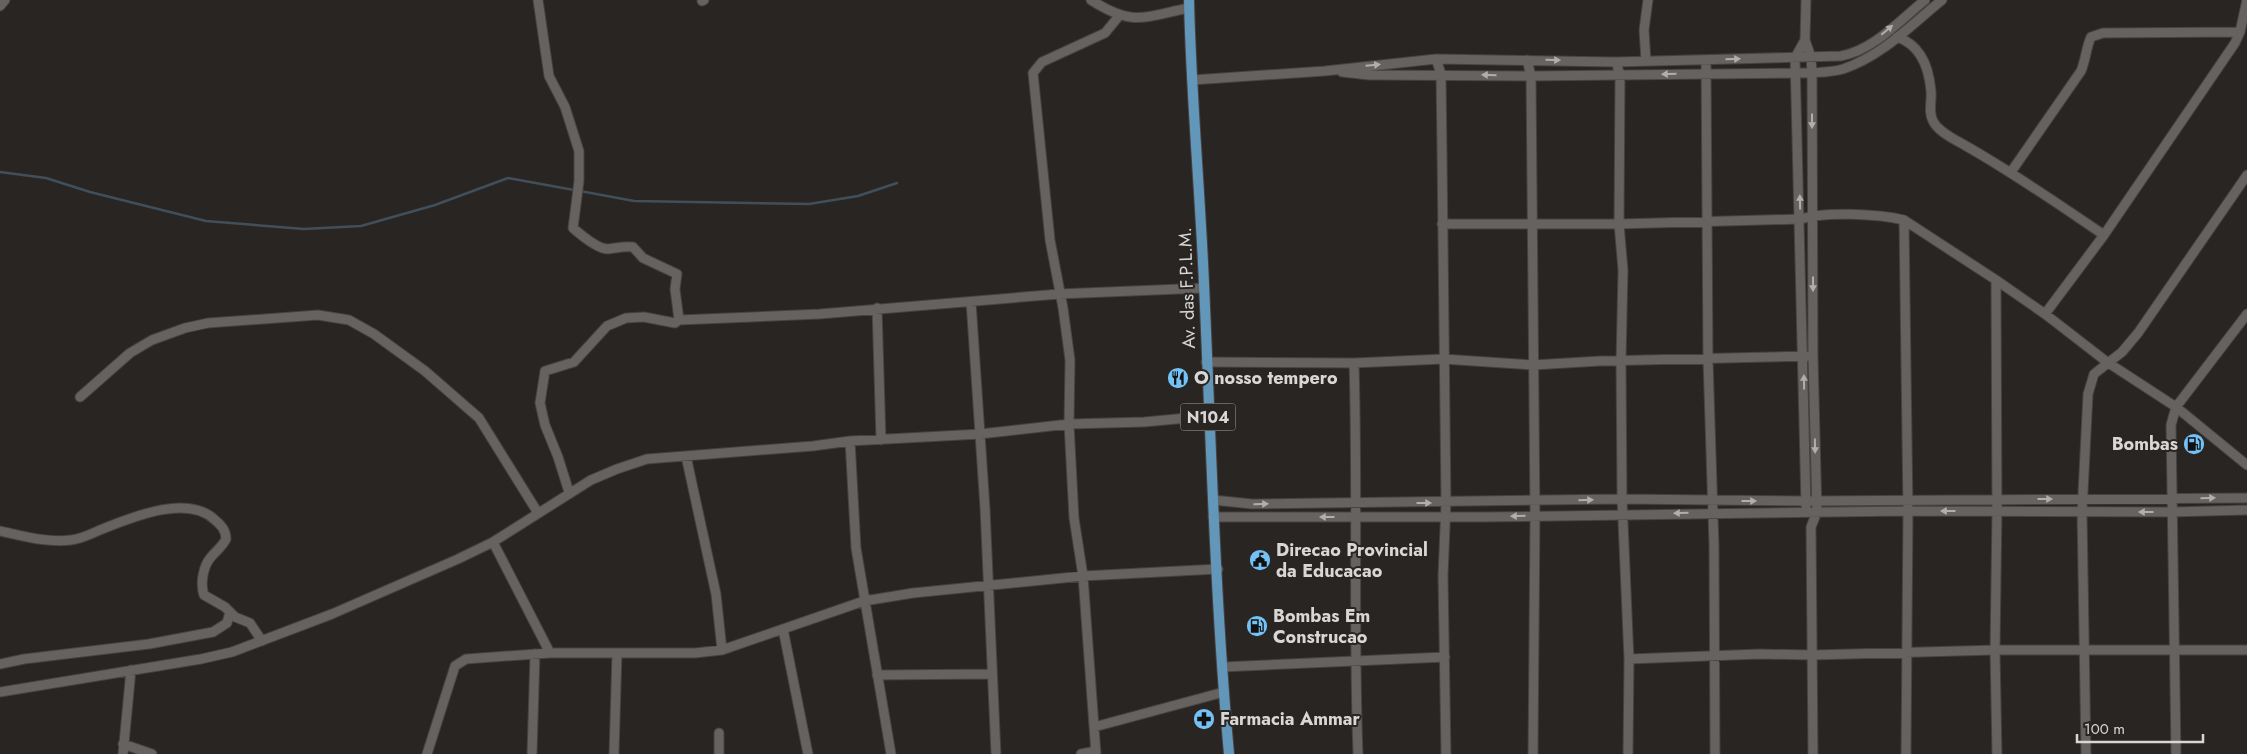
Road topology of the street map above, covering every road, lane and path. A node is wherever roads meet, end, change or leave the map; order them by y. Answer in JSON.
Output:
{"nodes":[{"id":1,"x":4,"y":0,"type":"edge"},
{"id":2,"x":538,"y":0,"type":"edge"},
{"id":3,"x":1091,"y":0,"type":"edge"},
{"id":4,"x":1648,"y":0,"type":"edge"},
{"id":5,"x":1806,"y":0,"type":"edge"},
{"id":6,"x":1942,"y":0,"type":"edge"},
{"id":7,"x":2247,"y":0,"type":"edge"},
{"id":8,"x":1921,"y":2,"type":"edge"},
{"id":9,"x":1189,"y":4,"type":"edge"},
{"id":10,"x":0,"y":6,"type":"edge"},
{"id":11,"x":2247,"y":6,"type":"edge"},
{"id":12,"x":1119,"y":16,"type":"junction"},
{"id":13,"x":2240,"y":32,"type":"junction"},
{"id":14,"x":1897,"y":37,"type":"junction"},
{"id":15,"x":1805,"y":40,"type":"junction"},
{"id":16,"x":1811,"y":57,"type":"junction"},
{"id":17,"x":1796,"y":58,"type":"junction"},
{"id":18,"x":1436,"y":59,"type":"junction"},
{"id":19,"x":1526,"y":60,"type":"junction"},
{"id":20,"x":1706,"y":60,"type":"junction"},
{"id":21,"x":1646,"y":61,"type":"junction"},
{"id":22,"x":1616,"y":62,"type":"junction"},
{"id":23,"x":1324,"y":71,"type":"junction"},
{"id":24,"x":1708,"y":73,"type":"junction"},
{"id":25,"x":1797,"y":73,"type":"junction"},
{"id":26,"x":1812,"y":73,"type":"junction"},
{"id":27,"x":1441,"y":74,"type":"junction"},
{"id":28,"x":1620,"y":75,"type":"junction"},
{"id":29,"x":1531,"y":76,"type":"junction"},
{"id":30,"x":1192,"y":80,"type":"junction"},
{"id":31,"x":2011,"y":172,"type":"junction"},
{"id":32,"x":2247,"y":175,"type":"edge"},
{"id":33,"x":1813,"y":215,"type":"junction"},
{"id":34,"x":1800,"y":219,"type":"junction"},
{"id":35,"x":1904,"y":220,"type":"junction"},
{"id":36,"x":1708,"y":221,"type":"junction"},
{"id":37,"x":1442,"y":224,"type":"junction"},
{"id":38,"x":1532,"y":224,"type":"junction"},
{"id":39,"x":1619,"y":224,"type":"junction"},
{"id":40,"x":2104,"y":235,"type":"junction"},
{"id":41,"x":1996,"y":280,"type":"junction"},
{"id":42,"x":1204,"y":288,"type":"junction"},
{"id":43,"x":1060,"y":294,"type":"junction"},
{"id":44,"x":971,"y":302,"type":"junction"},
{"id":45,"x":878,"y":308,"type":"junction"},
{"id":46,"x":2045,"y":314,"type":"junction"},
{"id":47,"x":2247,"y":314,"type":"edge"},
{"id":48,"x":679,"y":320,"type":"junction"},
{"id":49,"x":1803,"y":356,"type":"junction"},
{"id":50,"x":1813,"y":356,"type":"junction"},
{"id":51,"x":1443,"y":360,"type":"junction"},
{"id":52,"x":1708,"y":360,"type":"junction"},
{"id":53,"x":1621,"y":361,"type":"junction"},
{"id":54,"x":1206,"y":362,"type":"junction"},
{"id":55,"x":2107,"y":362,"type":"junction"},
{"id":56,"x":1354,"y":363,"type":"junction"},
{"id":57,"x":1533,"y":365,"type":"junction"},
{"id":58,"x":80,"y":397,"type":"dead end"},
{"id":59,"x":2176,"y":408,"type":"junction"},
{"id":60,"x":1208,"y":416,"type":"junction"},
{"id":61,"x":1069,"y":424,"type":"junction"},
{"id":62,"x":980,"y":434,"type":"junction"},
{"id":63,"x":881,"y":440,"type":"junction"},
{"id":64,"x":850,"y":441,"type":"junction"},
{"id":65,"x":686,"y":456,"type":"junction"},
{"id":66,"x":2247,"y":465,"type":"edge"},
{"id":67,"x":569,"y":492,"type":"junction"},
{"id":68,"x":2082,"y":498,"type":"junction"},
{"id":69,"x":2247,"y":498,"type":"edge"},
{"id":70,"x":1908,"y":499,"type":"junction"},
{"id":71,"x":1996,"y":499,"type":"junction"},
{"id":72,"x":2171,"y":499,"type":"junction"},
{"id":73,"x":1213,"y":500,"type":"junction"},
{"id":74,"x":1622,"y":500,"type":"junction"},
{"id":75,"x":1712,"y":500,"type":"junction"},
{"id":76,"x":1816,"y":500,"type":"junction"},
{"id":77,"x":1806,"y":501,"type":"junction"},
{"id":78,"x":1535,"y":502,"type":"junction"},
{"id":79,"x":1356,"y":503,"type":"junction"},
{"id":80,"x":1446,"y":503,"type":"junction"},
{"id":81,"x":2247,"y":510,"type":"edge"},
{"id":82,"x":1908,"y":511,"type":"junction"},
{"id":83,"x":1997,"y":511,"type":"junction"},
{"id":84,"x":1806,"y":512,"type":"junction"},
{"id":85,"x":1817,"y":512,"type":"junction"},
{"id":86,"x":2082,"y":512,"type":"junction"},
{"id":87,"x":2171,"y":512,"type":"junction"},
{"id":88,"x":538,"y":513,"type":"junction"},
{"id":89,"x":1712,"y":513,"type":"junction"},
{"id":90,"x":1623,"y":514,"type":"junction"},
{"id":91,"x":1535,"y":516,"type":"junction"},
{"id":92,"x":1214,"y":517,"type":"junction"},
{"id":93,"x":1356,"y":517,"type":"junction"},
{"id":94,"x":1446,"y":517,"type":"junction"},
{"id":95,"x":1811,"y":528,"type":"junction"},
{"id":96,"x":0,"y":531,"type":"edge"},
{"id":97,"x":493,"y":542,"type":"junction"},
{"id":98,"x":1218,"y":569,"type":"junction"},
{"id":99,"x":1083,"y":576,"type":"junction"},
{"id":100,"x":990,"y":585,"type":"junction"},
{"id":101,"x":864,"y":601,"type":"junction"},
{"id":102,"x":230,"y":612,"type":"junction"},
{"id":103,"x":783,"y":629,"type":"junction"},
{"id":104,"x":262,"y":641,"type":"junction"},
{"id":105,"x":722,"y":650,"type":"junction"},
{"id":106,"x":1995,"y":650,"type":"junction"},
{"id":107,"x":2084,"y":650,"type":"junction"},
{"id":108,"x":2247,"y":650,"type":"edge"},
{"id":109,"x":2175,"y":651,"type":"junction"},
{"id":110,"x":550,"y":653,"type":"junction"},
{"id":111,"x":617,"y":653,"type":"junction"},
{"id":112,"x":1906,"y":653,"type":"junction"},
{"id":113,"x":535,"y":654,"type":"junction"},
{"id":114,"x":1813,"y":655,"type":"junction"},
{"id":115,"x":1715,"y":656,"type":"junction"},
{"id":116,"x":1445,"y":657,"type":"junction"},
{"id":117,"x":1629,"y":659,"type":"junction"},
{"id":118,"x":1355,"y":661,"type":"junction"},
{"id":119,"x":0,"y":664,"type":"edge"},
{"id":120,"x":1222,"y":666,"type":"junction"},
{"id":121,"x":131,"y":670,"type":"junction"},
{"id":122,"x":991,"y":674,"type":"junction"},
{"id":123,"x":877,"y":675,"type":"junction"},
{"id":124,"x":0,"y":692,"type":"edge"},
{"id":125,"x":1224,"y":692,"type":"junction"},
{"id":126,"x":1094,"y":727,"type":"junction"},
{"id":127,"x":719,"y":733,"type":"dead end"},
{"id":128,"x":123,"y":744,"type":"junction"},
{"id":129,"x":1096,"y":753,"type":"edge"},
{"id":130,"x":123,"y":754,"type":"edge"},
{"id":131,"x":152,"y":754,"type":"edge"},
{"id":132,"x":427,"y":754,"type":"edge"},
{"id":133,"x":532,"y":754,"type":"edge"},
{"id":134,"x":614,"y":754,"type":"edge"},
{"id":135,"x":719,"y":754,"type":"edge"},
{"id":136,"x":808,"y":754,"type":"edge"},
{"id":137,"x":891,"y":754,"type":"edge"},
{"id":138,"x":996,"y":754,"type":"edge"},
{"id":139,"x":1081,"y":754,"type":"edge"},
{"id":140,"x":1229,"y":754,"type":"edge"},
{"id":141,"x":1358,"y":754,"type":"edge"},
{"id":142,"x":1446,"y":754,"type":"edge"},
{"id":143,"x":1533,"y":754,"type":"edge"},
{"id":144,"x":1628,"y":754,"type":"edge"},
{"id":145,"x":1715,"y":754,"type":"edge"},
{"id":146,"x":1813,"y":754,"type":"edge"},
{"id":147,"x":1906,"y":754,"type":"edge"},
{"id":148,"x":1997,"y":754,"type":"edge"},
{"id":149,"x":2086,"y":754,"type":"edge"},
{"id":150,"x":2176,"y":754,"type":"edge"}],
"edges":[{"from":1,"to":10,"type":"street"},
{"from":2,"to":48,"type":"street"},
{"from":3,"to":12,"type":"street"},
{"from":4,"to":21,"type":"street"},
{"from":5,"to":15,"type":"street"},
{"from":6,"to":14,"type":"street"},
{"from":7,"to":11,"type":"street"},
{"from":16,"to":8,"type":"street","one_way":true},
{"from":9,"to":12,"type":"street"},
{"from":9,"to":30,"type":"main road","name":"Av. das F.P.L.M.","number":"N104"},
{"from":11,"to":13,"type":"street"},
{"from":12,"to":43,"type":"street"},
{"from":13,"to":31,"type":"street"},
{"from":13,"to":40,"type":"street"},
{"from":14,"to":26,"type":"street"},
{"from":14,"to":31,"type":"street"},
{"from":15,"to":16,"type":"street"},
{"from":15,"to":17,"type":"street"},
{"from":16,"to":17,"type":"street"},
{"from":16,"to":26,"type":"street"},
{"from":20,"to":17,"type":"street","one_way":true},
{"from":17,"to":25,"type":"street"},
{"from":18,"to":19,"type":"street"},
{"from":23,"to":18,"type":"street","one_way":true},
{"from":18,"to":27,"type":"street"},
{"from":19,"to":22,"type":"street","one_way":true},
{"from":19,"to":29,"type":"street"},
{"from":20,"to":21,"type":"street"},
{"from":20,"to":24,"type":"street"},
{"from":21,"to":22,"type":"street"},
{"from":22,"to":28,"type":"street"},
{"from":23,"to":27,"type":"street"},
{"from":23,"to":30,"type":"street"},
{"from":24,"to":25,"type":"street"},
{"from":24,"to":28,"type":"street","one_way":true},
{"from":24,"to":36,"type":"street"},
{"from":25,"to":26,"type":"street"},
{"from":34,"to":25,"type":"street","one_way":true},
{"from":26,"to":33,"type":"street","one_way":true},
{"from":29,"to":27,"type":"street","one_way":true},
{"from":27,"to":37,"type":"street"},
{"from":28,"to":29,"type":"street"},
{"from":28,"to":39,"type":"street"},
{"from":29,"to":38,"type":"street"},
{"from":30,"to":42,"type":"main road","name":"Av. das F.P.L.M.","number":"N104"},
{"from":31,"to":40,"type":"street"},
{"from":32,"to":55,"type":"street"},
{"from":33,"to":34,"type":"street"},
{"from":33,"to":35,"type":"street"},
{"from":33,"to":50,"type":"street","one_way":true},
{"from":34,"to":36,"type":"street"},
{"from":34,"to":49,"type":"street"},
{"from":35,"to":41,"type":"street"},
{"from":35,"to":70,"type":"street"},
{"from":36,"to":39,"type":"street"},
{"from":36,"to":52,"type":"street"},
{"from":37,"to":38,"type":"street"},
{"from":37,"to":51,"type":"street"},
{"from":38,"to":39,"type":"street"},
{"from":38,"to":57,"type":"street"},
{"from":39,"to":53,"type":"street"},
{"from":40,"to":46,"type":"street"},
{"from":41,"to":46,"type":"street"},
{"from":41,"to":71,"type":"street"},
{"from":42,"to":43,"type":"street"},
{"from":42,"to":54,"type":"main road","name":"Av. das F.P.L.M.","number":"N104"},
{"from":43,"to":44,"type":"street"},
{"from":43,"to":61,"type":"street"},
{"from":44,"to":45,"type":"street"},
{"from":44,"to":62,"type":"street"},
{"from":45,"to":48,"type":"street"},
{"from":45,"to":63,"type":"street"},
{"from":46,"to":55,"type":"street"},
{"from":47,"to":59,"type":"street"},
{"from":48,"to":67,"type":"street"},
{"from":49,"to":50,"type":"street"},
{"from":49,"to":52,"type":"street"},
{"from":77,"to":49,"type":"street","one_way":true},
{"from":50,"to":76,"type":"street","one_way":true},
{"from":51,"to":56,"type":"street"},
{"from":51,"to":57,"type":"street"},
{"from":51,"to":80,"type":"street"},
{"from":52,"to":53,"type":"street"},
{"from":52,"to":75,"type":"street"},
{"from":53,"to":57,"type":"street"},
{"from":53,"to":74,"type":"street"},
{"from":54,"to":56,"type":"street"},
{"from":54,"to":60,"type":"main road","name":"Av. das F.P.L.M.","number":"N104"},
{"from":55,"to":59,"type":"street"},
{"from":55,"to":68,"type":"street"},
{"from":56,"to":79,"type":"street"},
{"from":57,"to":78,"type":"street"},
{"from":58,"to":88,"type":"street"},
{"from":59,"to":66,"type":"street"},
{"from":59,"to":72,"type":"street"},
{"from":60,"to":61,"type":"street"},
{"from":60,"to":73,"type":"main road","name":"Av. das F.P.L.M.","number":"N104"},
{"from":61,"to":62,"type":"street"},
{"from":61,"to":99,"type":"street"},
{"from":62,"to":63,"type":"street"},
{"from":62,"to":100,"type":"street"},
{"from":63,"to":64,"type":"street"},
{"from":64,"to":65,"type":"street"},
{"from":64,"to":101,"type":"street"},
{"from":65,"to":67,"type":"street"},
{"from":65,"to":105,"type":"street"},
{"from":67,"to":88,"type":"street"},
{"from":71,"to":68,"type":"street","one_way":true},
{"from":68,"to":72,"type":"street"},
{"from":68,"to":86,"type":"street"},
{"from":72,"to":69,"type":"street","one_way":true},
{"from":70,"to":71,"type":"street"},
{"from":70,"to":76,"type":"street"},
{"from":70,"to":82,"type":"street"},
{"from":71,"to":83,"type":"street"},
{"from":72,"to":87,"type":"street"},
{"from":73,"to":79,"type":"street","one_way":true},
{"from":73,"to":92,"type":"main road","name":"Av. das F.P.L.M.","number":"N104"},
{"from":74,"to":75,"type":"street"},
{"from":78,"to":74,"type":"street","one_way":true},
{"from":74,"to":90,"type":"street"},
{"from":75,"to":77,"type":"street","one_way":true},
{"from":75,"to":89,"type":"street"},
{"from":76,"to":77,"type":"street"},
{"from":76,"to":85,"type":"street"},
{"from":77,"to":84,"type":"street"},
{"from":78,"to":80,"type":"street"},
{"from":78,"to":91,"type":"street"},
{"from":79,"to":80,"type":"street","one_way":true},
{"from":79,"to":93,"type":"street"},
{"from":80,"to":94,"type":"street"},
{"from":81,"to":87,"type":"street"},
{"from":83,"to":82,"type":"street","one_way":true},
{"from":82,"to":85,"type":"street"},
{"from":82,"to":112,"type":"street"},
{"from":83,"to":86,"type":"street"},
{"from":83,"to":106,"type":"street"},
{"from":84,"to":85,"type":"street"},
{"from":84,"to":89,"type":"street"},
{"from":84,"to":95,"type":"street"},
{"from":85,"to":95,"type":"street"},
{"from":87,"to":86,"type":"street","one_way":true},
{"from":86,"to":107,"type":"street"},
{"from":87,"to":109,"type":"street"},
{"from":88,"to":97,"type":"street"},
{"from":89,"to":90,"type":"street","one_way":true},
{"from":89,"to":115,"type":"street"},
{"from":90,"to":91,"type":"street"},
{"from":90,"to":117,"type":"street"},
{"from":91,"to":94,"type":"street","one_way":true},
{"from":91,"to":143,"type":"street"},
{"from":93,"to":92,"type":"street","one_way":true},
{"from":92,"to":98,"type":"main road","name":"Av. das F.P.L.M.","number":"N104"},
{"from":93,"to":94,"type":"street"},
{"from":93,"to":118,"type":"street"},
{"from":94,"to":116,"type":"street"},
{"from":95,"to":114,"type":"street"},
{"from":96,"to":102,"type":"street"},
{"from":97,"to":104,"type":"street"},
{"from":97,"to":110,"type":"street"},
{"from":98,"to":99,"type":"street"},
{"from":98,"to":120,"type":"main road","name":"Av. das F.P.L.M.","number":"N104"},
{"from":99,"to":100,"type":"street"},
{"from":99,"to":126,"type":"street"},
{"from":100,"to":101,"type":"street"},
{"from":100,"to":122,"type":"street"},
{"from":101,"to":103,"type":"street"},
{"from":101,"to":123,"type":"street"},
{"from":102,"to":104,"type":"street"},
{"from":102,"to":119,"type":"street"},
{"from":103,"to":105,"type":"street"},
{"from":103,"to":136,"type":"street"},
{"from":104,"to":121,"type":"street"},
{"from":105,"to":111,"type":"street"},
{"from":106,"to":107,"type":"street"},
{"from":106,"to":112,"type":"street"},
{"from":106,"to":148,"type":"street"},
{"from":107,"to":109,"type":"street"},
{"from":107,"to":149,"type":"street"},
{"from":108,"to":109,"type":"street"},
{"from":109,"to":150,"type":"street"},
{"from":110,"to":111,"type":"street"},
{"from":110,"to":113,"type":"street"},
{"from":111,"to":134,"type":"street"},
{"from":112,"to":114,"type":"street"},
{"from":112,"to":147,"type":"street"},
{"from":113,"to":132,"type":"street"},
{"from":113,"to":133,"type":"street"},
{"from":114,"to":115,"type":"street"},
{"from":114,"to":146,"type":"street"},
{"from":115,"to":117,"type":"street"},
{"from":115,"to":145,"type":"street"},
{"from":116,"to":118,"type":"street"},
{"from":116,"to":142,"type":"street"},
{"from":117,"to":144,"type":"street"},
{"from":118,"to":120,"type":"street"},
{"from":118,"to":141,"type":"street"},
{"from":120,"to":125,"type":"main road","name":"Av. das F.P.L.M.","number":"N104"},
{"from":121,"to":124,"type":"street"},
{"from":121,"to":128,"type":"street"},
{"from":122,"to":123,"type":"street"},
{"from":122,"to":138,"type":"street"},
{"from":123,"to":137,"type":"street"},
{"from":125,"to":126,"type":"street"},
{"from":125,"to":140,"type":"main road","name":"Av. das F.P.L.M.","number":"N104"},
{"from":126,"to":129,"type":"street"},
{"from":127,"to":135,"type":"street"},
{"from":128,"to":130,"type":"street"},
{"from":128,"to":131,"type":"street"},
{"from":129,"to":139,"type":"street"}]}
